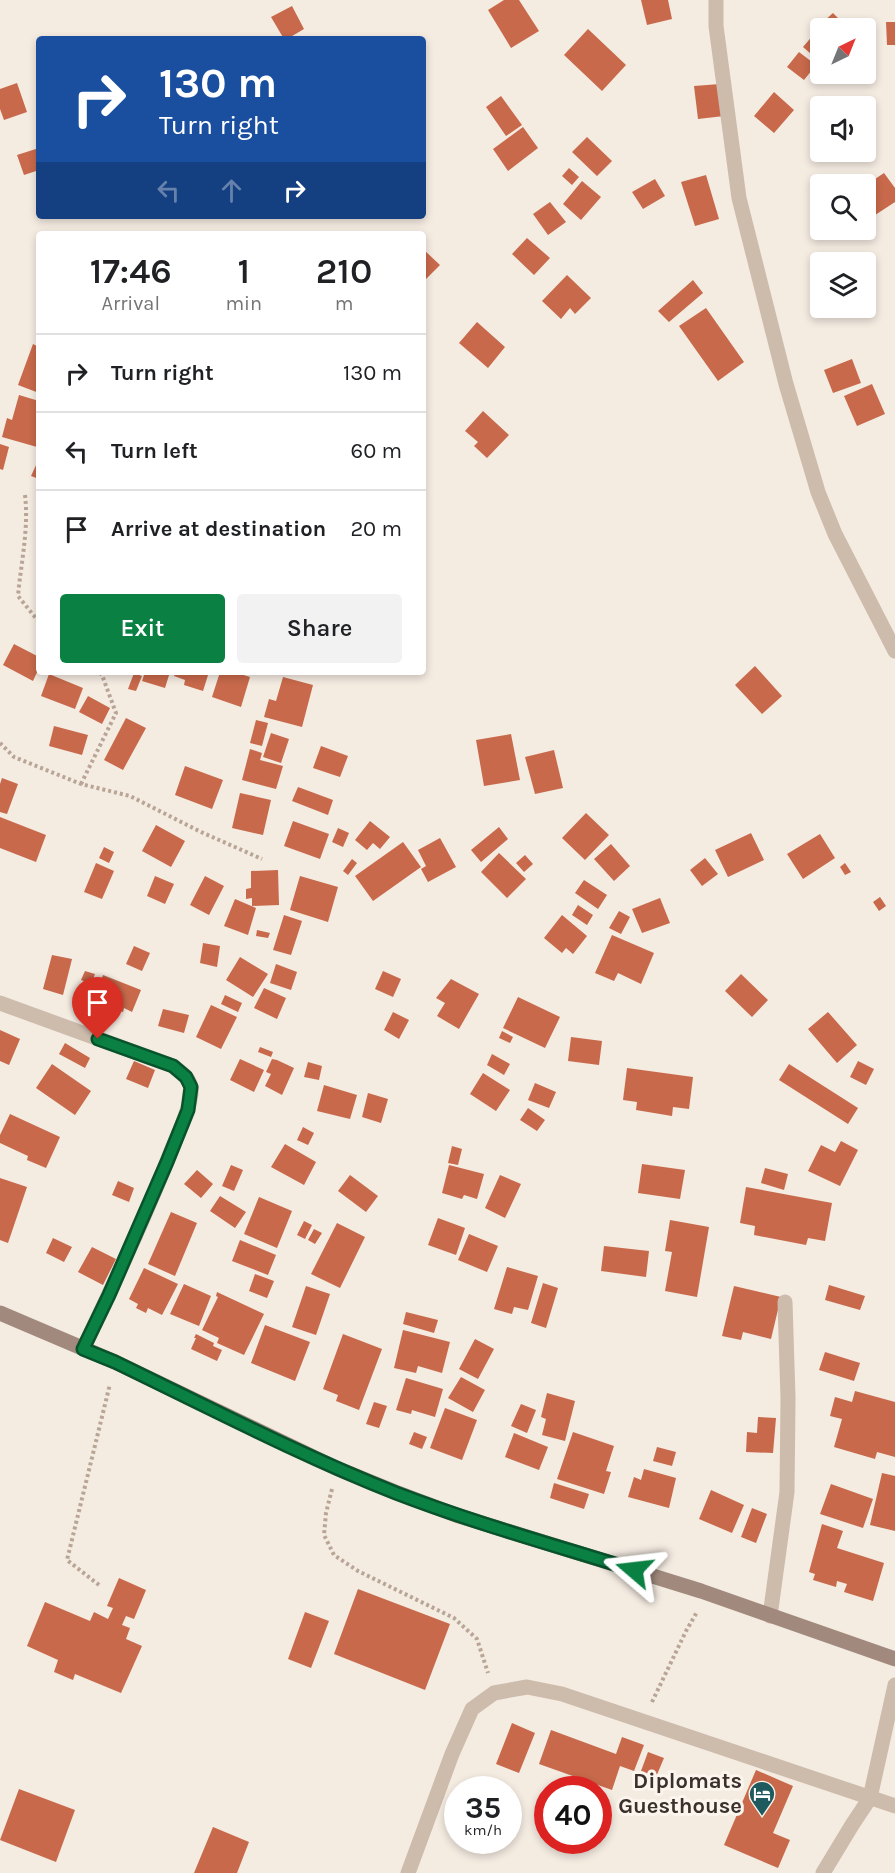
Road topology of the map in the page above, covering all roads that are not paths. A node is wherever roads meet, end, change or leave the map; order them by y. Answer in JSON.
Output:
{"nodes":[{"id":1,"x":716,"y":0,"type":"edge"},
{"id":2,"x":895,"y":651,"type":"edge"},
{"id":3,"x":0,"y":1003,"type":"edge"},
{"id":4,"x":785,"y":1302,"type":"dead end"},
{"id":5,"x":0,"y":1313,"type":"edge"},
{"id":6,"x":83,"y":1349,"type":"junction"},
{"id":7,"x":770,"y":1616,"type":"junction"},
{"id":8,"x":895,"y":1659,"type":"edge"},
{"id":9,"x":895,"y":1685,"type":"edge"},
{"id":10,"x":870,"y":1798,"type":"junction"},
{"id":11,"x":895,"y":1806,"type":"edge"},
{"id":12,"x":408,"y":1873,"type":"edge"},
{"id":13,"x":824,"y":1873,"type":"edge"}],
"edges":[{"from":1,"to":2,"type":"street"},
{"from":3,"to":6,"type":"street"},
{"from":4,"to":7,"type":"street"},
{"from":5,"to":6,"type":"street"},
{"from":6,"to":7,"type":"street"},
{"from":7,"to":8,"type":"street"},
{"from":9,"to":10,"type":"street"},
{"from":10,"to":11,"type":"street"},
{"from":10,"to":12,"type":"street"},
{"from":10,"to":13,"type":"street"}]}
